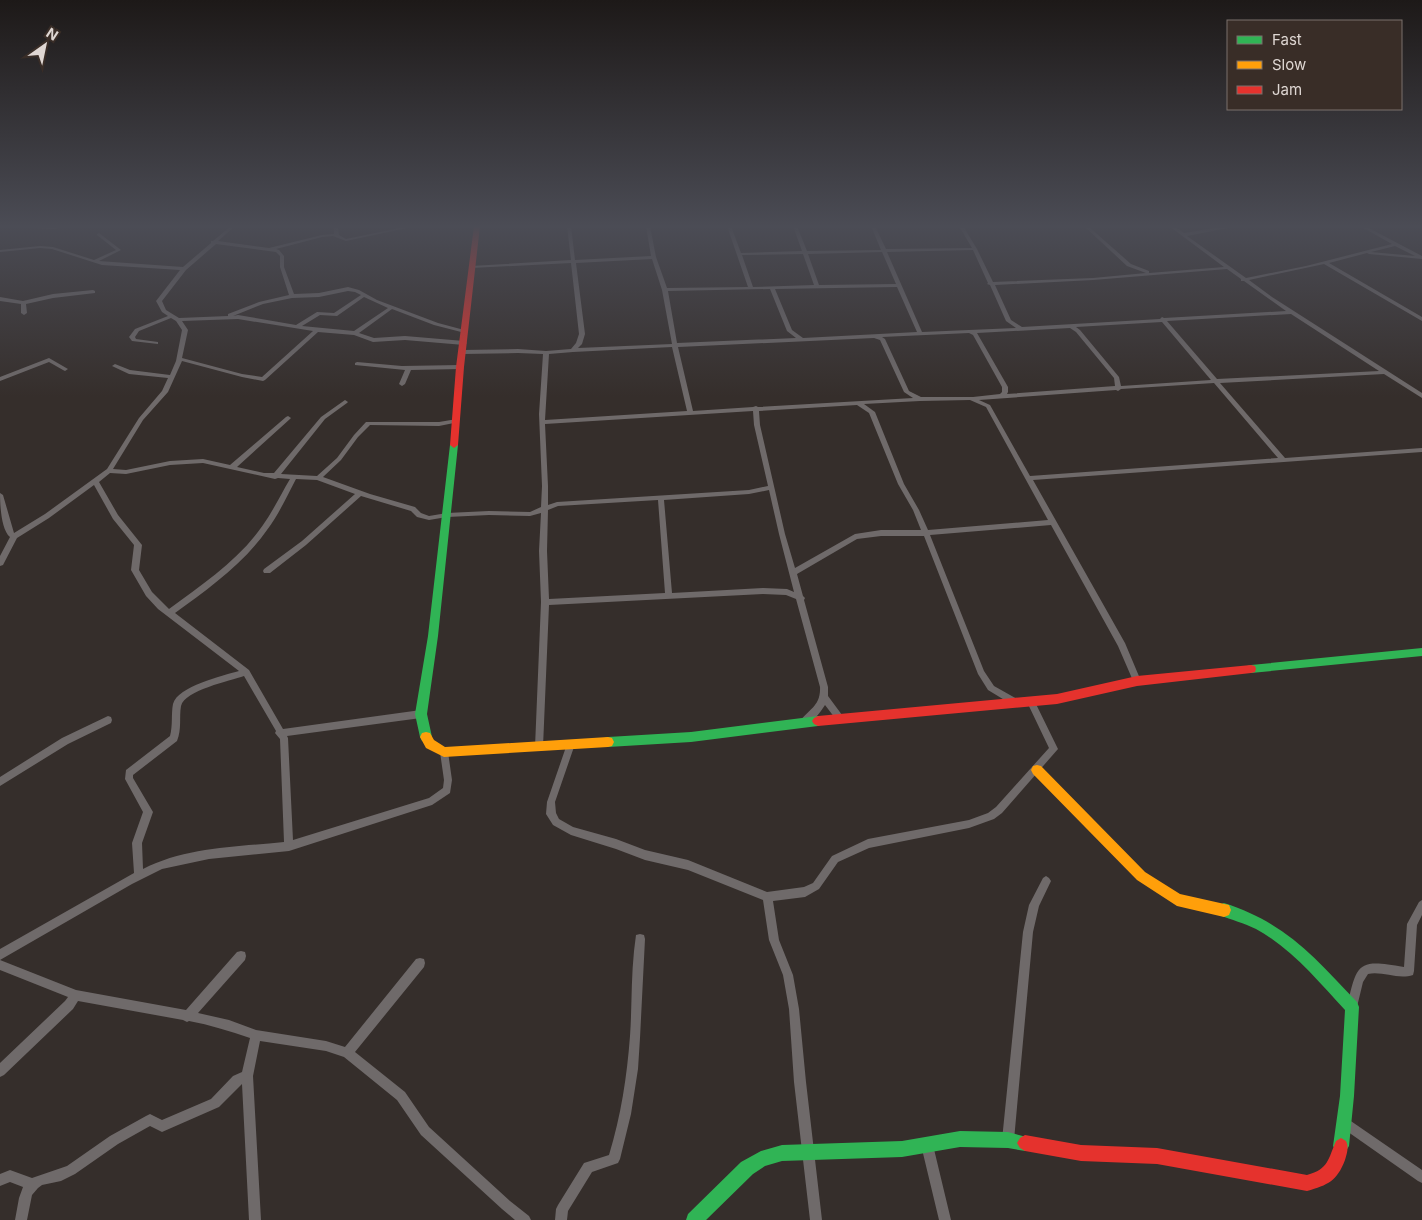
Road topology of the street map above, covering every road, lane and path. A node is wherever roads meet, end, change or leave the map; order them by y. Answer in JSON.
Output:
{"nodes":[{"id":1,"x":173,"y":283,"type":"edge"},
{"id":2,"x":287,"y":283,"type":"edge"},
{"id":3,"x":470,"y":283,"type":"edge"},
{"id":4,"x":575,"y":283,"type":"edge"},
{"id":5,"x":663,"y":283,"type":"edge"},
{"id":6,"x":750,"y":283,"type":"edge"},
{"id":7,"x":816,"y":283,"type":"edge"},
{"id":8,"x":1007,"y":283,"type":"edge"},
{"id":9,"x":1247,"y":283,"type":"edge"},
{"id":10,"x":1360,"y":283,"type":"edge"},
{"id":11,"x":990,"y":284,"type":"joint"},
{"id":12,"x":899,"y":285,"type":"joint"},
{"id":13,"x":817,"y":286,"type":"junction"},
{"id":14,"x":751,"y":287,"type":"junction"},
{"id":15,"x":772,"y":287,"type":"junction"},
{"id":16,"x":665,"y":290,"type":"junction"},
{"id":17,"x":93,"y":292,"type":"dead end"},
{"id":18,"x":364,"y":295,"type":"junction"},
{"id":19,"x":292,"y":296,"type":"junction"},
{"id":20,"x":0,"y":299,"type":"edge"},
{"id":21,"x":23,"y":303,"type":"junction"},
{"id":22,"x":391,"y":308,"type":"junction"},
{"id":23,"x":1291,"y":312,"type":"junction"},
{"id":24,"x":24,"y":313,"type":"dead end"},
{"id":25,"x":226,"y":316,"type":"junction"},
{"id":26,"x":175,"y":318,"type":"junction"},
{"id":27,"x":1162,"y":319,"type":"junction"},
{"id":28,"x":1422,"y":319,"type":"edge"},
{"id":29,"x":1009,"y":320,"type":"junction"},
{"id":30,"x":1071,"y":326,"type":"junction"},
{"id":31,"x":296,"y":327,"type":"junction"},
{"id":32,"x":1021,"y":328,"type":"junction"},
{"id":33,"x":1002,"y":329,"type":"junction"},
{"id":34,"x":317,"y":330,"type":"junction"},
{"id":35,"x":968,"y":330,"type":"junction"},
{"id":36,"x":465,"y":331,"type":"junction"},
{"id":37,"x":355,"y":333,"type":"junction"},
{"id":38,"x":920,"y":333,"type":"junction"},
{"id":39,"x":875,"y":336,"type":"junction"},
{"id":40,"x":802,"y":339,"type":"junction"},
{"id":41,"x":156,"y":343,"type":"dead end"},
{"id":42,"x":675,"y":346,"type":"junction"},
{"id":43,"x":463,"y":348,"type":"junction"},
{"id":44,"x":573,"y":350,"type":"junction"},
{"id":45,"x":546,"y":353,"type":"junction"},
{"id":46,"x":180,"y":359,"type":"junction"},
{"id":47,"x":357,"y":364,"type":"dead end"},
{"id":48,"x":115,"y":366,"type":"dead end"},
{"id":49,"x":460,"y":366,"type":"junction"},
{"id":50,"x":409,"y":368,"type":"junction"},
{"id":51,"x":65,"y":369,"type":"dead end"},
{"id":52,"x":1384,"y":372,"type":"junction"},
{"id":53,"x":172,"y":377,"type":"junction"},
{"id":54,"x":0,"y":379,"type":"edge"},
{"id":55,"x":1216,"y":382,"type":"junction"},
{"id":56,"x":402,"y":384,"type":"dead end"},
{"id":57,"x":1118,"y":389,"type":"junction"},
{"id":58,"x":907,"y":392,"type":"junction"},
{"id":59,"x":1002,"y":396,"type":"junction"},
{"id":60,"x":1422,"y":396,"type":"edge"},
{"id":61,"x":994,"y":397,"type":"junction"},
{"id":62,"x":971,"y":398,"type":"junction"},
{"id":63,"x":920,"y":399,"type":"junction"},
{"id":64,"x":900,"y":400,"type":"junction"},
{"id":65,"x":886,"y":401,"type":"junction"},
{"id":66,"x":345,"y":402,"type":"dead end"},
{"id":67,"x":857,"y":403,"type":"junction"},
{"id":68,"x":988,"y":406,"type":"junction"},
{"id":69,"x":756,"y":408,"type":"junction"},
{"id":70,"x":872,"y":412,"type":"junction"},
{"id":71,"x":690,"y":413,"type":"junction"},
{"id":72,"x":288,"y":418,"type":"dead end"},
{"id":73,"x":457,"y":421,"type":"junction"},
{"id":74,"x":543,"y":422,"type":"junction"},
{"id":75,"x":1422,"y":450,"type":"edge"},
{"id":76,"x":1283,"y":460,"type":"junction"},
{"id":77,"x":232,"y":468,"type":"junction"},
{"id":78,"x":110,"y":471,"type":"junction"},
{"id":79,"x":275,"y":477,"type":"junction"},
{"id":80,"x":294,"y":477,"type":"junction"},
{"id":81,"x":318,"y":478,"type":"junction"},
{"id":82,"x":1029,"y":478,"type":"junction"},
{"id":83,"x":96,"y":482,"type":"junction"},
{"id":84,"x":772,"y":486,"type":"junction"},
{"id":85,"x":360,"y":493,"type":"junction"},
{"id":86,"x":0,"y":495,"type":"edge"},
{"id":87,"x":661,"y":498,"type":"junction"},
{"id":88,"x":544,"y":509,"type":"junction"},
{"id":89,"x":447,"y":515,"type":"junction"},
{"id":90,"x":1052,"y":522,"type":"junction"},
{"id":91,"x":926,"y":533,"type":"junction"},
{"id":92,"x":14,"y":536,"type":"junction"},
{"id":93,"x":10,"y":545,"type":"junction"},
{"id":94,"x":0,"y":552,"type":"edge"},
{"id":95,"x":0,"y":563,"type":"edge"},
{"id":96,"x":267,"y":571,"type":"dead end"},
{"id":97,"x":793,"y":573,"type":"junction"},
{"id":98,"x":669,"y":595,"type":"junction"},
{"id":99,"x":801,"y":598,"type":"junction"},
{"id":100,"x":545,"y":602,"type":"junction"},
{"id":101,"x":170,"y":613,"type":"junction"},
{"id":102,"x":1422,"y":652,"type":"edge"},
{"id":103,"x":246,"y":672,"type":"junction"},
{"id":104,"x":1137,"y":681,"type":"junction"},
{"id":105,"x":825,"y":698,"type":"junction"},
{"id":106,"x":1031,"y":702,"type":"junction"},
{"id":107,"x":1016,"y":703,"type":"junction"},
{"id":108,"x":421,"y":714,"type":"junction"},
{"id":109,"x":841,"y":719,"type":"junction"},
{"id":110,"x":108,"y":720,"type":"dead end"},
{"id":111,"x":803,"y":723,"type":"junction"},
{"id":112,"x":279,"y":733,"type":"junction"},
{"id":113,"x":572,"y":744,"type":"junction"},
{"id":114,"x":539,"y":747,"type":"junction"},
{"id":115,"x":444,"y":752,"type":"junction"},
{"id":116,"x":1037,"y":770,"type":"junction"},
{"id":117,"x":0,"y":782,"type":"edge"},
{"id":118,"x":289,"y":846,"type":"junction"},
{"id":119,"x":139,"y":875,"type":"junction"},
{"id":120,"x":1046,"y":881,"type":"dead end"},
{"id":121,"x":767,"y":897,"type":"junction"},
{"id":122,"x":1422,"y":905,"type":"edge"},
{"id":123,"x":640,"y":939,"type":"dead end"},
{"id":124,"x":0,"y":955,"type":"edge"},
{"id":125,"x":241,"y":956,"type":"dead end"},
{"id":126,"x":420,"y":963,"type":"dead end"},
{"id":127,"x":0,"y":965,"type":"edge"},
{"id":128,"x":76,"y":995,"type":"junction"},
{"id":129,"x":1352,"y":1007,"type":"junction"},
{"id":130,"x":187,"y":1017,"type":"junction"},
{"id":131,"x":256,"y":1035,"type":"junction"},
{"id":132,"x":347,"y":1053,"type":"junction"},
{"id":133,"x":0,"y":1071,"type":"edge"},
{"id":134,"x":247,"y":1076,"type":"junction"},
{"id":135,"x":1345,"y":1123,"type":"junction"},
{"id":136,"x":1008,"y":1140,"type":"junction"},
{"id":137,"x":927,"y":1145,"type":"junction"},
{"id":138,"x":808,"y":1153,"type":"junction"},
{"id":139,"x":1422,"y":1177,"type":"edge"},
{"id":140,"x":0,"y":1180,"type":"edge"},
{"id":141,"x":32,"y":1184,"type":"junction"},
{"id":142,"x":21,"y":1220,"type":"edge"},
{"id":143,"x":255,"y":1220,"type":"edge"},
{"id":144,"x":525,"y":1220,"type":"edge"},
{"id":145,"x":561,"y":1220,"type":"edge"},
{"id":146,"x":694,"y":1220,"type":"edge"},
{"id":147,"x":816,"y":1220,"type":"edge"},
{"id":148,"x":945,"y":1220,"type":"edge"}],
"edges":[{"from":1,"to":26,"type":"street"},
{"from":2,"to":19,"type":"street"},
{"from":3,"to":36,"type":"street"},
{"from":4,"to":44,"type":"street"},
{"from":5,"to":16,"type":"street"},
{"from":6,"to":14,"type":"street"},
{"from":7,"to":13,"type":"street"},
{"from":8,"to":11,"type":"street"},
{"from":9,"to":23,"type":"street"},
{"from":10,"to":28,"type":"street"},
{"from":11,"to":29,"type":"street"},
{"from":12,"to":13,"type":"street"},
{"from":12,"to":38,"type":"street"},
{"from":13,"to":15,"type":"street"},
{"from":14,"to":15,"type":"street"},
{"from":14,"to":16,"type":"street"},
{"from":15,"to":40,"type":"street"},
{"from":16,"to":42,"type":"street"},
{"from":17,"to":21,"type":"street"},
{"from":18,"to":19,"type":"street"},
{"from":18,"to":22,"type":"street"},
{"from":18,"to":31,"type":"street"},
{"from":19,"to":25,"type":"street"},
{"from":20,"to":21,"type":"street"},
{"from":21,"to":24,"type":"street"},
{"from":22,"to":36,"type":"street"},
{"from":22,"to":37,"type":"street"},
{"from":23,"to":27,"type":"street"},
{"from":23,"to":52,"type":"street"},
{"from":25,"to":26,"type":"street"},
{"from":25,"to":31,"type":"street"},
{"from":26,"to":41,"type":"street"},
{"from":26,"to":46,"type":"street"},
{"from":27,"to":30,"type":"street"},
{"from":27,"to":55,"type":"street"},
{"from":29,"to":32,"type":"street"},
{"from":29,"to":33,"type":"street"},
{"from":30,"to":32,"type":"street"},
{"from":30,"to":57,"type":"street"},
{"from":31,"to":34,"type":"street"},
{"from":32,"to":33,"type":"street"},
{"from":33,"to":35,"type":"street"},
{"from":34,"to":37,"type":"street"},
{"from":34,"to":46,"type":"street"},
{"from":35,"to":38,"type":"street"},
{"from":35,"to":59,"type":"street"},
{"from":36,"to":43,"type":"street"},
{"from":37,"to":43,"type":"street"},
{"from":38,"to":39,"type":"street"},
{"from":39,"to":40,"type":"street"},
{"from":39,"to":58,"type":"street"},
{"from":40,"to":42,"type":"street"},
{"from":42,"to":44,"type":"street"},
{"from":42,"to":71,"type":"street"},
{"from":43,"to":45,"type":"street"},
{"from":43,"to":49,"type":"street"},
{"from":44,"to":45,"type":"street"},
{"from":45,"to":74,"type":"street"},
{"from":46,"to":53,"type":"street"},
{"from":47,"to":50,"type":"street"},
{"from":48,"to":53,"type":"street"},
{"from":49,"to":50,"type":"street"},
{"from":49,"to":73,"type":"street"},
{"from":50,"to":56,"type":"street"},
{"from":51,"to":54,"type":"street"},
{"from":52,"to":55,"type":"street"},
{"from":52,"to":60,"type":"street"},
{"from":53,"to":78,"type":"street"},
{"from":55,"to":57,"type":"street"},
{"from":55,"to":76,"type":"street"},
{"from":57,"to":59,"type":"street"},
{"from":58,"to":63,"type":"street"},
{"from":58,"to":64,"type":"street"},
{"from":59,"to":61,"type":"street"},
{"from":61,"to":62,"type":"street"},
{"from":61,"to":68,"type":"street"},
{"from":62,"to":63,"type":"street"},
{"from":62,"to":68,"type":"street"},
{"from":63,"to":64,"type":"street"},
{"from":64,"to":65,"type":"street"},
{"from":65,"to":67,"type":"street"},
{"from":65,"to":70,"type":"street"},
{"from":66,"to":79,"type":"street"},
{"from":67,"to":69,"type":"street"},
{"from":67,"to":70,"type":"street"},
{"from":68,"to":82,"type":"street"},
{"from":69,"to":71,"type":"street"},
{"from":69,"to":84,"type":"street"},
{"from":70,"to":91,"type":"street"},
{"from":71,"to":74,"type":"street"},
{"from":72,"to":77,"type":"street"},
{"from":73,"to":81,"type":"street"},
{"from":73,"to":89,"type":"street"},
{"from":74,"to":88,"type":"street"},
{"from":75,"to":76,"type":"street"},
{"from":76,"to":82,"type":"street"},
{"from":77,"to":78,"type":"street"},
{"from":77,"to":79,"type":"street"},
{"from":78,"to":83,"type":"street"},
{"from":79,"to":80,"type":"street"},
{"from":80,"to":81,"type":"street"},
{"from":80,"to":101,"type":"street"},
{"from":81,"to":85,"type":"street"},
{"from":82,"to":90,"type":"street"},
{"from":83,"to":92,"type":"street"},
{"from":83,"to":101,"type":"street"},
{"from":84,"to":87,"type":"street"},
{"from":84,"to":97,"type":"street"},
{"from":85,"to":89,"type":"street"},
{"from":85,"to":96,"type":"street"},
{"from":86,"to":92,"type":"street"},
{"from":87,"to":88,"type":"street"},
{"from":87,"to":98,"type":"street"},
{"from":88,"to":89,"type":"street"},
{"from":88,"to":100,"type":"street"},
{"from":89,"to":108,"type":"street"},
{"from":90,"to":91,"type":"street"},
{"from":90,"to":104,"type":"street"},
{"from":91,"to":97,"type":"street"},
{"from":91,"to":107,"type":"street"},
{"from":92,"to":93,"type":"street"},
{"from":93,"to":94,"type":"street"},
{"from":93,"to":95,"type":"street"},
{"from":97,"to":99,"type":"street"},
{"from":98,"to":99,"type":"street"},
{"from":98,"to":100,"type":"street"},
{"from":99,"to":105,"type":"street"},
{"from":100,"to":114,"type":"street"},
{"from":101,"to":103,"type":"street"},
{"from":102,"to":104,"type":"street"},
{"from":103,"to":112,"type":"street"},
{"from":103,"to":119,"type":"street"},
{"from":104,"to":106,"type":"street"},
{"from":105,"to":109,"type":"street"},
{"from":105,"to":111,"type":"street"},
{"from":106,"to":107,"type":"street"},
{"from":106,"to":116,"type":"street"},
{"from":107,"to":109,"type":"street"},
{"from":108,"to":112,"type":"street"},
{"from":108,"to":115,"type":"street"},
{"from":109,"to":111,"type":"street"},
{"from":110,"to":117,"type":"street"},
{"from":111,"to":113,"type":"street"},
{"from":112,"to":118,"type":"street"},
{"from":113,"to":114,"type":"street"},
{"from":113,"to":121,"type":"street"},
{"from":114,"to":115,"type":"street"},
{"from":115,"to":118,"type":"street"},
{"from":116,"to":121,"type":"street"},
{"from":116,"to":129,"type":"street"},
{"from":118,"to":119,"type":"street"},
{"from":119,"to":124,"type":"street"},
{"from":120,"to":136,"type":"street"},
{"from":121,"to":138,"type":"street"},
{"from":122,"to":129,"type":"street"},
{"from":123,"to":145,"type":"street"},
{"from":125,"to":130,"type":"street"},
{"from":126,"to":132,"type":"street"},
{"from":127,"to":128,"type":"street"},
{"from":128,"to":130,"type":"street"},
{"from":128,"to":133,"type":"street"},
{"from":129,"to":135,"type":"street"},
{"from":130,"to":131,"type":"street"},
{"from":131,"to":132,"type":"street"},
{"from":131,"to":134,"type":"street"},
{"from":132,"to":144,"type":"street"},
{"from":134,"to":141,"type":"street"},
{"from":134,"to":143,"type":"street"},
{"from":135,"to":136,"type":"street"},
{"from":135,"to":139,"type":"street"},
{"from":136,"to":137,"type":"street"},
{"from":137,"to":138,"type":"street"},
{"from":137,"to":148,"type":"street"},
{"from":138,"to":146,"type":"street"},
{"from":138,"to":147,"type":"street"},
{"from":140,"to":141,"type":"street"},
{"from":141,"to":142,"type":"street"}]}
